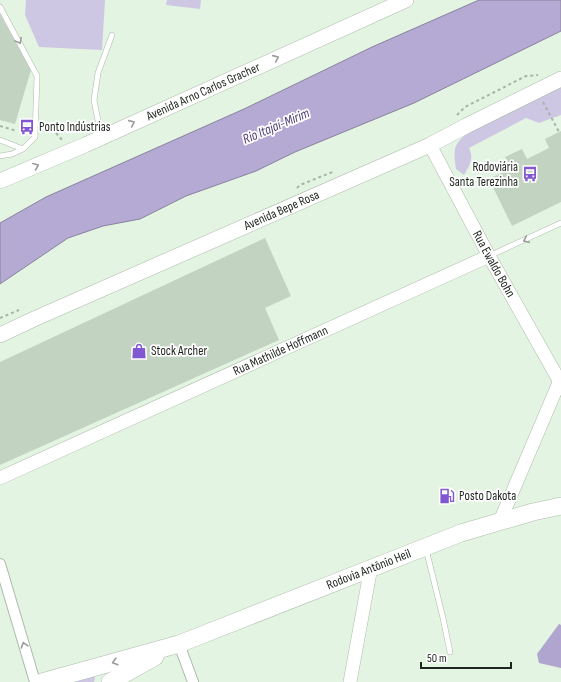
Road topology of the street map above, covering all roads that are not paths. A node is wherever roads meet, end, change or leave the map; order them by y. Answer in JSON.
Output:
{"nodes":[{"id":1,"x":406,"y":0,"type":"edge"},
{"id":2,"x":0,"y":7,"type":"edge"},
{"id":3,"x":112,"y":35,"type":"dead end"},
{"id":4,"x":561,"y":79,"type":"edge"},
{"id":5,"x":102,"y":137,"type":"junction"},
{"id":6,"x":0,"y":140,"type":"edge"},
{"id":7,"x":430,"y":145,"type":"junction"},
{"id":8,"x":23,"y":149,"type":"junction"},
{"id":9,"x":0,"y":156,"type":"edge"},
{"id":10,"x":0,"y":182,"type":"edge"},
{"id":11,"x":561,"y":223,"type":"edge"},
{"id":12,"x":489,"y":256,"type":"junction"},
{"id":13,"x":0,"y":335,"type":"edge"},
{"id":14,"x":560,"y":380,"type":"edge"},
{"id":15,"x":0,"y":478,"type":"edge"},
{"id":16,"x":561,"y":506,"type":"edge"},
{"id":17,"x":500,"y":521,"type":"junction"},
{"id":18,"x":425,"y":546,"type":"junction"},
{"id":19,"x":0,"y":564,"type":"edge"},
{"id":20,"x":372,"y":567,"type":"junction"},
{"id":21,"x":179,"y":644,"type":"junction"},
{"id":22,"x":450,"y":652,"type":"dead end"},
{"id":23,"x":35,"y":682,"type":"edge"},
{"id":24,"x":42,"y":682,"type":"edge"},
{"id":25,"x":110,"y":682,"type":"edge"},
{"id":26,"x":194,"y":682,"type":"edge"},
{"id":27,"x":350,"y":682,"type":"edge"}],
"edges":[{"from":5,"to":1,"type":"main road","name":"Avenida Arno Carlos Gracher","one_way":true},
{"from":2,"to":8,"type":"lane","one_way":true},
{"from":3,"to":5,"type":"lane"},
{"from":4,"to":7,"type":"main road","name":"Avenida Bepe Rosa"},
{"from":10,"to":5,"type":"main road","name":"Avenida Arno Carlos Gracher","one_way":true},
{"from":6,"to":8,"type":"lane"},
{"from":7,"to":12,"type":"street","name":"Rua Ewaldo Bohn"},
{"from":7,"to":13,"type":"main road","name":"Avenida Bepe Rosa"},
{"from":8,"to":9,"type":"lane"},
{"from":11,"to":12,"type":"lane","name":"Rua Mathilde Hoffmann","one_way":true},
{"from":12,"to":14,"type":"street","name":"Rua Ewaldo Bohn"},
{"from":12,"to":15,"type":"street","name":"Rua Mathilde Hoffmann"},
{"from":14,"to":17,"type":"street"},
{"from":16,"to":17,"type":"main road","name":"Rodovia Antônio Heil"},
{"from":17,"to":18,"type":"main road","name":"Rodovia Antônio Heil"},
{"from":18,"to":20,"type":"main road","name":"Rodovia Antônio Heil"},
{"from":18,"to":22,"type":"lane"},
{"from":23,"to":19,"type":"street","one_way":true},
{"from":20,"to":21,"type":"main road","name":"Rodovia Antônio Heil"},
{"from":20,"to":27,"type":"street"},
{"from":21,"to":24,"type":"main road","name":"Rodovia Antônio Heil","one_way":true},
{"from":21,"to":25,"type":"main road","name":"Rodovia Antônio Heil"},
{"from":21,"to":26,"type":"street"}]}
